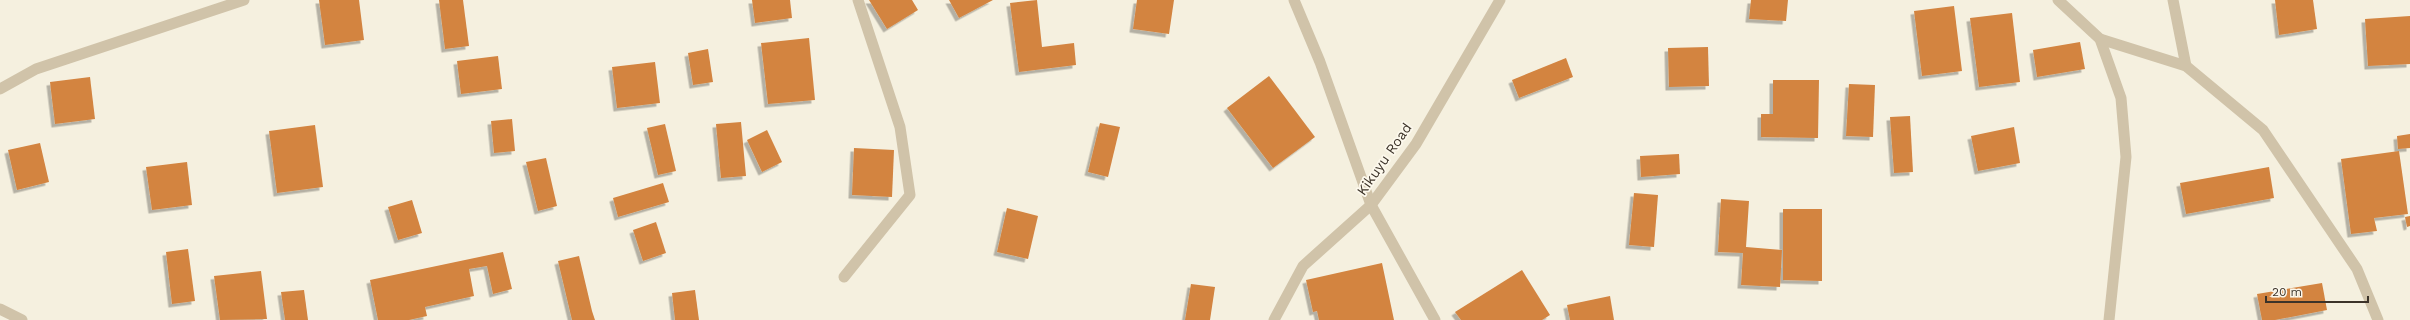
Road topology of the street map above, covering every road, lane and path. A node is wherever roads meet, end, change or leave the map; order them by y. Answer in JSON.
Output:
{"nodes":[{"id":1,"x":244,"y":0,"type":"edge"},
{"id":2,"x":858,"y":0,"type":"edge"},
{"id":3,"x":1294,"y":0,"type":"edge"},
{"id":4,"x":1500,"y":0,"type":"edge"},
{"id":5,"x":2058,"y":0,"type":"edge"},
{"id":6,"x":2173,"y":0,"type":"edge"},
{"id":7,"x":2100,"y":39,"type":"junction"},
{"id":8,"x":2186,"y":66,"type":"junction"},
{"id":9,"x":0,"y":89,"type":"edge"},
{"id":10,"x":1372,"y":205,"type":"junction"},
{"id":11,"x":844,"y":277,"type":"dead end"},
{"id":12,"x":0,"y":308,"type":"edge"},
{"id":13,"x":22,"y":320,"type":"edge"},
{"id":14,"x":1274,"y":320,"type":"edge"},
{"id":15,"x":1435,"y":320,"type":"edge"},
{"id":16,"x":2109,"y":320,"type":"edge"},
{"id":17,"x":2378,"y":320,"type":"edge"}],
"edges":[{"from":1,"to":9,"type":"street"},
{"from":2,"to":11,"type":"street"},
{"from":3,"to":10,"type":"street"},
{"from":4,"to":10,"type":"street","name":"Kikuyu Road"},
{"from":5,"to":7,"type":"street"},
{"from":6,"to":8,"type":"street"},
{"from":7,"to":8,"type":"street"},
{"from":7,"to":16,"type":"street"},
{"from":8,"to":17,"type":"street"},
{"from":10,"to":14,"type":"street","name":"Kikuyu Road"},
{"from":10,"to":15,"type":"street"},
{"from":12,"to":13,"type":"street"}]}
